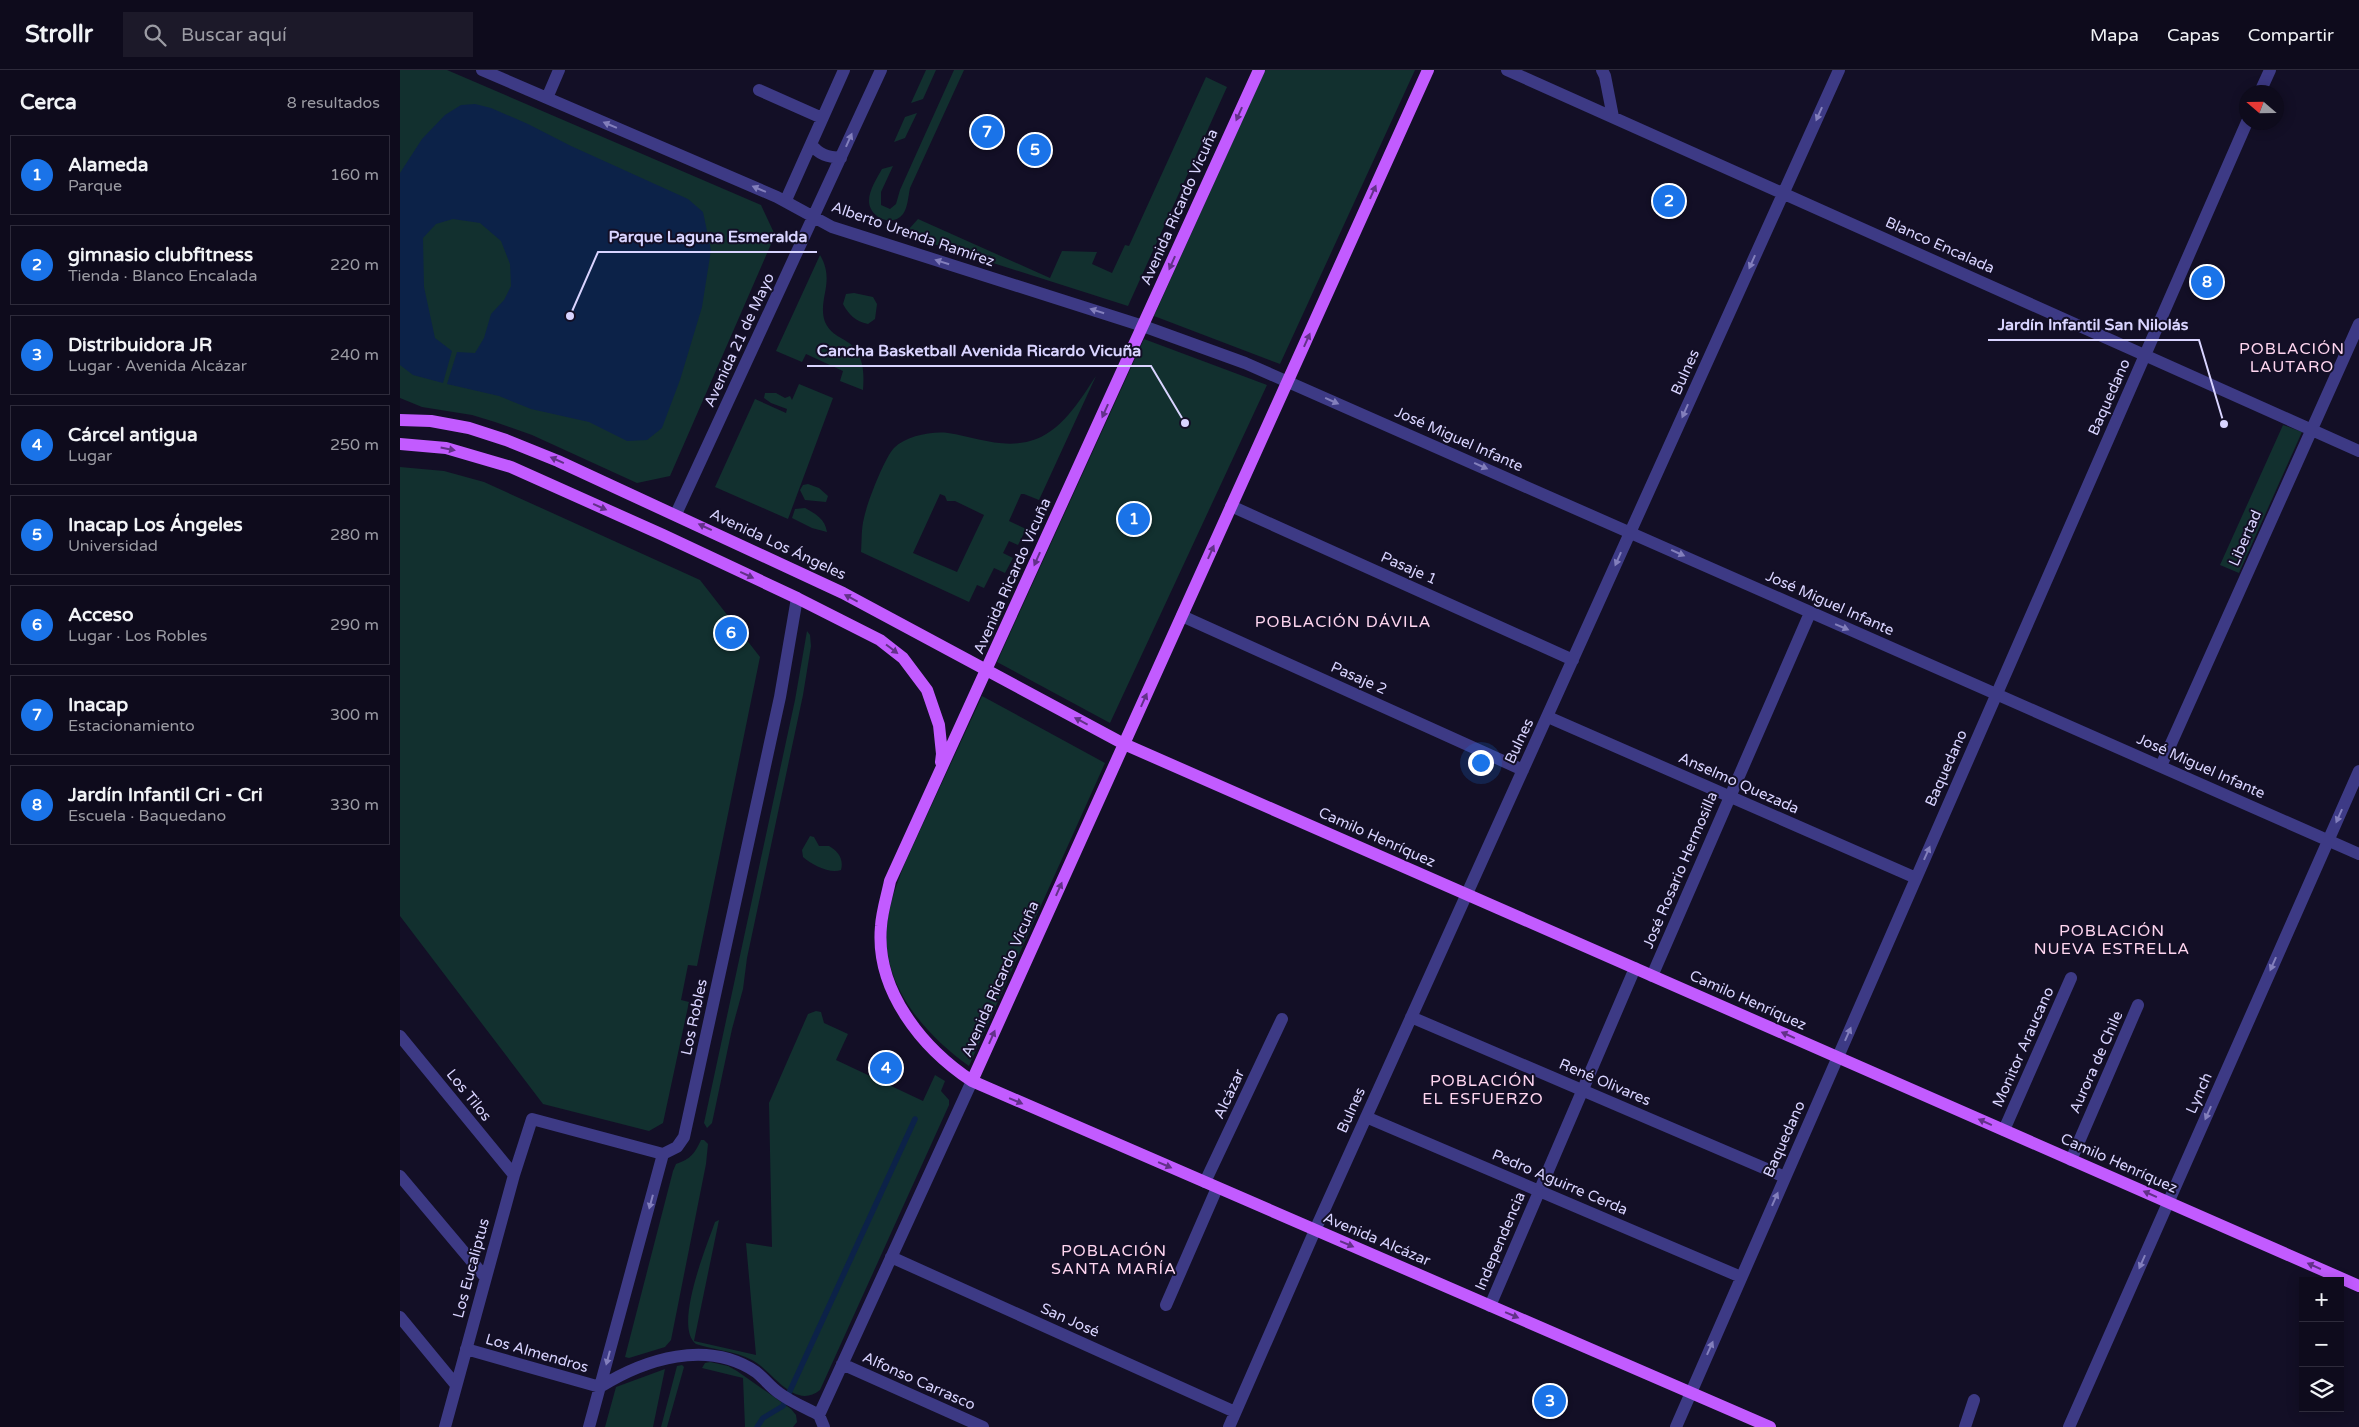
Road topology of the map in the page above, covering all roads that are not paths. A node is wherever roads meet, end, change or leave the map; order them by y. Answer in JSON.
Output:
{"nodes":[{"id":1,"x":482,"y":70,"type":"edge"},
{"id":2,"x":559,"y":70,"type":"edge"},
{"id":3,"x":844,"y":70,"type":"edge"},
{"id":4,"x":881,"y":70,"type":"edge"},
{"id":5,"x":1258,"y":70,"type":"edge"},
{"id":6,"x":1428,"y":70,"type":"edge"},
{"id":7,"x":1507,"y":70,"type":"edge"},
{"id":8,"x":1602,"y":70,"type":"edge"},
{"id":9,"x":1839,"y":70,"type":"edge"},
{"id":10,"x":2270,"y":70,"type":"edge"},
{"id":11,"x":2263,"y":85,"type":"edge"},
{"id":12,"x":760,"y":90,"type":"dead end"},
{"id":13,"x":546,"y":98,"type":"junction"},
{"id":14,"x":1613,"y":117,"type":"junction"},
{"id":15,"x":822,"y":118,"type":"junction"},
{"id":16,"x":2243,"y":130,"type":"edge"},
{"id":17,"x":811,"y":144,"type":"junction"},
{"id":18,"x":841,"y":158,"type":"junction"},
{"id":19,"x":1783,"y":193,"type":"junction"},
{"id":20,"x":786,"y":200,"type":"junction"},
{"id":21,"x":815,"y":217,"type":"junction"},
{"id":22,"x":2359,"y":324,"type":"edge"},
{"id":23,"x":1143,"y":326,"type":"junction"},
{"id":24,"x":2145,"y":355,"type":"junction"},
{"id":25,"x":1288,"y":382,"type":"junction"},
{"id":26,"x":400,"y":420,"type":"edge"},
{"id":27,"x":2312,"y":430,"type":"junction"},
{"id":28,"x":400,"y":444,"type":"edge"},
{"id":29,"x":2359,"y":451,"type":"edge"},
{"id":30,"x":1232,"y":506,"type":"junction"},
{"id":31,"x":676,"y":514,"type":"junction"},
{"id":32,"x":1630,"y":532,"type":"junction"},
{"id":33,"x":797,"y":598,"type":"junction"},
{"id":34,"x":1810,"y":612,"type":"junction"},
{"id":35,"x":1182,"y":616,"type":"junction"},
{"id":36,"x":1572,"y":660,"type":"junction"},
{"id":37,"x":987,"y":670,"type":"junction"},
{"id":38,"x":1997,"y":693,"type":"junction"},
{"id":39,"x":1548,"y":717,"type":"junction"},
{"id":40,"x":1124,"y":744,"type":"junction"},
{"id":41,"x":2161,"y":766,"type":"junction"},
{"id":42,"x":940,"y":767,"type":"junction"},
{"id":43,"x":1523,"y":770,"type":"junction"},
{"id":44,"x":2359,"y":771,"type":"edge"},
{"id":45,"x":1730,"y":797,"type":"junction"},
{"id":46,"x":2328,"y":840,"type":"junction"},
{"id":47,"x":2359,"y":854,"type":"edge"},
{"id":48,"x":1916,"y":878,"type":"junction"},
{"id":49,"x":1467,"y":894,"type":"junction"},
{"id":50,"x":1635,"y":968,"type":"junction"},
{"id":51,"x":1652,"y":976,"type":"junction"},
{"id":52,"x":2071,"y":978,"type":"dead end"},
{"id":53,"x":2138,"y":1005,"type":"dead end"},
{"id":54,"x":1412,"y":1016,"type":"junction"},
{"id":55,"x":1282,"y":1020,"type":"dead end"},
{"id":56,"x":400,"y":1036,"type":"edge"},
{"id":57,"x":1838,"y":1057,"type":"junction"},
{"id":58,"x":972,"y":1081,"type":"junction"},
{"id":59,"x":1583,"y":1090,"type":"junction"},
{"id":60,"x":1366,"y":1117,"type":"junction"},
{"id":61,"x":2004,"y":1130,"type":"junction"},
{"id":62,"x":663,"y":1154,"type":"junction"},
{"id":63,"x":2071,"y":1160,"type":"junction"},
{"id":64,"x":514,"y":1174,"type":"junction"},
{"id":65,"x":400,"y":1176,"type":"edge"},
{"id":66,"x":1785,"y":1177,"type":"junction"},
{"id":67,"x":1205,"y":1182,"type":"junction"},
{"id":68,"x":1217,"y":1188,"type":"junction"},
{"id":69,"x":1539,"y":1191,"type":"junction"},
{"id":70,"x":2168,"y":1202,"type":"junction"},
{"id":71,"x":1315,"y":1230,"type":"junction"},
{"id":72,"x":891,"y":1257,"type":"junction"},
{"id":73,"x":485,"y":1277,"type":"junction"},
{"id":74,"x":1741,"y":1277,"type":"junction"},
{"id":75,"x":2359,"y":1286,"type":"edge"},
{"id":76,"x":1166,"y":1305,"type":"dead end"},
{"id":77,"x":1490,"y":1306,"type":"junction"},
{"id":78,"x":400,"y":1318,"type":"edge"},
{"id":79,"x":466,"y":1349,"type":"junction"},
{"id":80,"x":842,"y":1364,"type":"junction"},
{"id":81,"x":456,"y":1385,"type":"junction"},
{"id":82,"x":600,"y":1387,"type":"junction"},
{"id":83,"x":1691,"y":1393,"type":"junction"},
{"id":84,"x":1974,"y":1400,"type":"dead end"},
{"id":85,"x":1235,"y":1412,"type":"junction"},
{"id":86,"x":821,"y":1421,"type":"edge"},
{"id":87,"x":445,"y":1427,"type":"edge"},
{"id":88,"x":589,"y":1427,"type":"edge"},
{"id":89,"x":983,"y":1427,"type":"edge"},
{"id":90,"x":1229,"y":1427,"type":"edge"},
{"id":91,"x":1676,"y":1427,"type":"edge"},
{"id":92,"x":1770,"y":1427,"type":"edge"},
{"id":93,"x":1965,"y":1427,"type":"edge"},
{"id":94,"x":2068,"y":1427,"type":"edge"}],
"edges":[{"from":1,"to":13,"type":"street","name":"Alberto Urenda Ramírez"},
{"from":2,"to":13,"type":"street"},
{"from":3,"to":15,"type":"street"},
{"from":18,"to":4,"type":"street","name":"Avenida 21 de Mayo","one_way":true},
{"from":5,"to":23,"type":"main road","name":"Avenida Ricardo Vicuña","one_way":true},
{"from":25,"to":6,"type":"main road","name":"Avenida Ricardo Vicuña","one_way":true},
{"from":7,"to":14,"type":"street","name":"Blanco Encalada"},
{"from":8,"to":14,"type":"street"},
{"from":9,"to":19,"type":"street","name":"Bulnes","one_way":true},
{"from":10,"to":11,"type":"street"},
{"from":12,"to":15,"type":"street"},
{"from":20,"to":13,"type":"street","name":"Alberto Urenda Ramírez","one_way":true},
{"from":14,"to":19,"type":"street","name":"Blanco Encalada"},
{"from":15,"to":17,"type":"street"},
{"from":16,"to":24,"type":"street","name":"Baquedano"},
{"from":17,"to":18,"type":"street"},
{"from":17,"to":20,"type":"street"},
{"from":18,"to":21,"type":"street","name":"Avenida 21 de Mayo"},
{"from":19,"to":24,"type":"street","name":"Blanco Encalada"},
{"from":19,"to":32,"type":"street","name":"Bulnes","one_way":true},
{"from":20,"to":21,"type":"street","name":"Alberto Urenda Ramírez"},
{"from":23,"to":21,"type":"street","name":"Alberto Urenda Ramírez","one_way":true},
{"from":21,"to":31,"type":"street","name":"Avenida 21 de Mayo"},
{"from":22,"to":27,"type":"street","name":"Libertad"},
{"from":23,"to":25,"type":"street","name":"Alberto Urenda Ramírez"},
{"from":23,"to":37,"type":"main road","name":"Avenida Ricardo Vicuña","one_way":true},
{"from":24,"to":27,"type":"street","name":"Blanco Encalada"},
{"from":24,"to":38,"type":"street","name":"Baquedano"},
{"from":25,"to":30,"type":"main road","name":"Avenida Ricardo Vicuña"},
{"from":25,"to":32,"type":"street","name":"José Miguel Infante","one_way":true},
{"from":31,"to":26,"type":"main road","name":"Avenida Los Ángeles","one_way":true},
{"from":27,"to":29,"type":"street","name":"Blanco Encalada"},
{"from":27,"to":41,"type":"street","name":"Libertad"},
{"from":28,"to":33,"type":"main road","one_way":true},
{"from":35,"to":30,"type":"main road","name":"Avenida Ricardo Vicuña","one_way":true},
{"from":30,"to":36,"type":"street","name":"Pasaje 1"},
{"from":37,"to":31,"type":"main road","name":"Avenida Los Ángeles","one_way":true},
{"from":32,"to":34,"type":"street","name":"José Miguel Infante","one_way":true},
{"from":32,"to":36,"type":"street","name":"Bulnes","one_way":true},
{"from":33,"to":42,"type":"main road","one_way":true},
{"from":33,"to":62,"type":"street","name":"Los Robles"},
{"from":34,"to":38,"type":"street","name":"José Miguel Infante","one_way":true},
{"from":34,"to":45,"type":"street","name":"José Rosario Hermosilla"},
{"from":40,"to":35,"type":"main road","name":"Avenida Ricardo Vicuña","one_way":true},
{"from":35,"to":43,"type":"street","name":"Pasaje 2"},
{"from":36,"to":39,"type":"street","name":"Bulnes"},
{"from":40,"to":37,"type":"main road","name":"Avenida Los Ángeles","one_way":true},
{"from":37,"to":42,"type":"main road","name":"Avenida Ricardo Vicuña"},
{"from":38,"to":41,"type":"street","name":"José Miguel Infante"},
{"from":48,"to":38,"type":"street","name":"Baquedano","one_way":true},
{"from":39,"to":43,"type":"street","name":"Bulnes"},
{"from":39,"to":45,"type":"street","name":"Anselmo Quezada"},
{"from":40,"to":49,"type":"main road","name":"Camilo Henríquez"},
{"from":58,"to":40,"type":"main road","name":"Avenida Ricardo Vicuña","one_way":true},
{"from":41,"to":46,"type":"street","name":"José Miguel Infante"},
{"from":42,"to":58,"type":"main road","name":"Avenida Ricardo Vicuña"},
{"from":43,"to":49,"type":"street","name":"Bulnes"},
{"from":44,"to":46,"type":"street","name":"Lynch","one_way":true},
{"from":45,"to":48,"type":"street","name":"Anselmo Quezada"},
{"from":45,"to":51,"type":"street","name":"José Rosario Hermosilla"},
{"from":46,"to":47,"type":"street","name":"José Miguel Infante"},
{"from":46,"to":70,"type":"street","name":"Lynch","one_way":true},
{"from":57,"to":48,"type":"street","name":"Baquedano","one_way":true},
{"from":49,"to":50,"type":"main road","name":"Camilo Henríquez"},
{"from":49,"to":54,"type":"street","name":"Bulnes"},
{"from":50,"to":51,"type":"main road","name":"Camilo Henríquez"},
{"from":50,"to":59,"type":"street","name":"Independencia"},
{"from":57,"to":51,"type":"main road","name":"Camilo Henríquez","one_way":true},
{"from":52,"to":61,"type":"street","name":"Monitor Araucano"},
{"from":53,"to":63,"type":"street","name":"Aurora de Chile"},
{"from":54,"to":59,"type":"street","name":"René Olivares"},
{"from":54,"to":60,"type":"street","name":"Bulnes"},
{"from":55,"to":67,"type":"street","name":"Alcázar"},
{"from":56,"to":64,"type":"street","name":"Los Tilos"},
{"from":61,"to":57,"type":"main road","name":"Camilo Henríquez","one_way":true},
{"from":57,"to":66,"type":"street","name":"Baquedano"},
{"from":58,"to":67,"type":"main road","name":"Avenida Alcázar","one_way":true},
{"from":58,"to":72,"type":"street","name":"Avenida Ricardo Vicuña"},
{"from":59,"to":66,"type":"street","name":"René Olivares"},
{"from":59,"to":69,"type":"street","name":"Independencia"},
{"from":60,"to":69,"type":"street","name":"Pedro Aguirre Cerda"},
{"from":60,"to":71,"type":"street","name":"Bulnes"},
{"from":61,"to":63,"type":"main road","name":"Camilo Henríquez"},
{"from":62,"to":64,"type":"street","name":"Los Eucaliptus"},
{"from":62,"to":82,"type":"street","one_way":true},
{"from":70,"to":63,"type":"main road","name":"Camilo Henríquez","one_way":true},
{"from":64,"to":73,"type":"street","name":"Los Eucaliptus"},
{"from":65,"to":73,"type":"street"},
{"from":74,"to":66,"type":"street","name":"Baquedano","one_way":true},
{"from":67,"to":68,"type":"main road","name":"Avenida Alcázar"},
{"from":68,"to":71,"type":"main road","name":"Avenida Alcázar"},
{"from":68,"to":76,"type":"street"},
{"from":69,"to":74,"type":"street","name":"Pedro Aguirre Cerda"},
{"from":69,"to":77,"type":"street","name":"Independencia"},
{"from":75,"to":70,"type":"main road","name":"Camilo Henríquez","one_way":true},
{"from":70,"to":94,"type":"street","name":"Lynch","one_way":true},
{"from":71,"to":77,"type":"main road","name":"Avenida Alcázar","one_way":true},
{"from":71,"to":85,"type":"street","name":"Bulnes"},
{"from":72,"to":80,"type":"street","name":"Avenida Ricardo Vicuña"},
{"from":72,"to":85,"type":"street","name":"San José"},
{"from":73,"to":79,"type":"street","name":"Los Eucaliptus"},
{"from":83,"to":74,"type":"street","name":"Baquedano","one_way":true},
{"from":77,"to":83,"type":"main road","name":"Avenida Alcázar","one_way":true},
{"from":78,"to":81,"type":"street"},
{"from":79,"to":81,"type":"street","name":"Los Eucaliptus"},
{"from":79,"to":82,"type":"street","name":"Los Almendros"},
{"from":80,"to":86,"type":"street","name":"Avenida Ricardo Vicuña"},
{"from":80,"to":89,"type":"street","name":"Alfonso Carrasco"},
{"from":81,"to":87,"type":"street","name":"Los Eucaliptus"},
{"from":82,"to":86,"type":"street"},
{"from":82,"to":88,"type":"street"},
{"from":83,"to":91,"type":"street","name":"Baquedano"},
{"from":83,"to":92,"type":"main road","name":"Avenida Alcázar"},
{"from":84,"to":93,"type":"street"},
{"from":85,"to":90,"type":"street","name":"Bulnes"}]}
